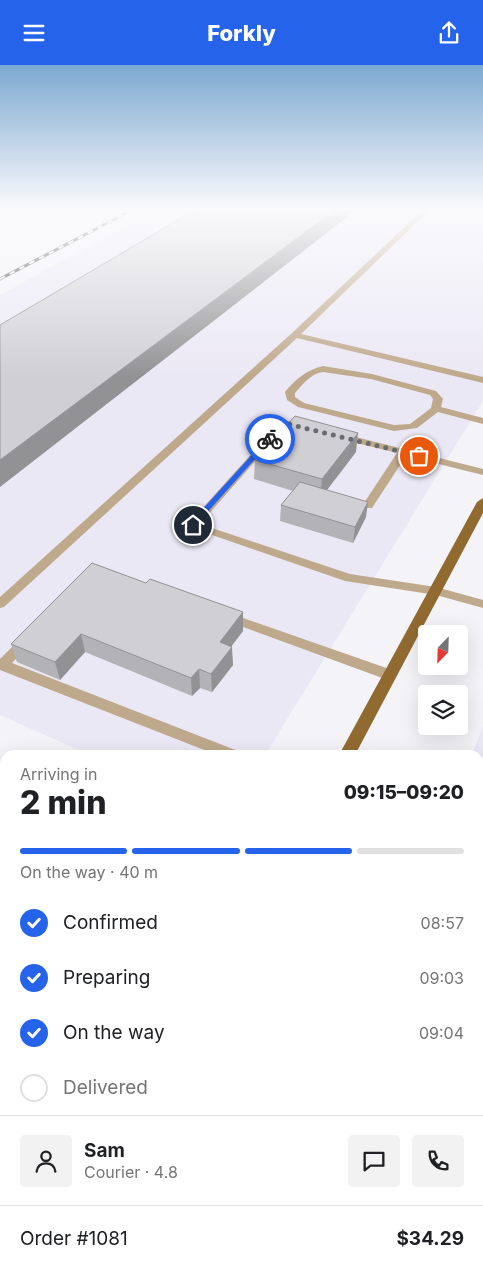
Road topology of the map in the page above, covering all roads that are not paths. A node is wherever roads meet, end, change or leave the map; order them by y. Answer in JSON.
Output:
{"nodes":[{"id":1,"x":370,"y":264,"type":"edge"},
{"id":2,"x":295,"y":335,"type":"junction"},
{"id":3,"x":483,"y":380,"type":"edge"},
{"id":4,"x":436,"y":409,"type":"junction"},
{"id":5,"x":483,"y":421,"type":"edge"},
{"id":6,"x":403,"y":452,"type":"junction"},
{"id":7,"x":483,"y":471,"type":"edge"},
{"id":8,"x":483,"y":502,"type":"edge"},
{"id":9,"x":368,"y":507,"type":"edge"},
{"id":10,"x":436,"y":591,"type":"junction"},
{"id":11,"x":0,"y":604,"type":"edge"},
{"id":12,"x":483,"y":604,"type":"edge"},
{"id":13,"x":216,"y":612,"type":"edge"},
{"id":14,"x":36,"y":631,"type":"edge"},
{"id":15,"x":390,"y":675,"type":"junction"},
{"id":16,"x":220,"y":750,"type":"edge"},
{"id":17,"x":350,"y":750,"type":"edge"}],
"edges":[{"from":1,"to":2,"type":"lane"},
{"from":2,"to":3,"type":"lane"},
{"from":2,"to":11,"type":"lane"},
{"from":4,"to":4,"type":"lane"},
{"from":4,"to":5,"type":"lane"},
{"from":6,"to":7,"type":"lane"},
{"from":6,"to":9,"type":"lane"},
{"from":6,"to":10,"type":"lane"},
{"from":8,"to":10,"type":"main road"},
{"from":10,"to":12,"type":"lane"},
{"from":10,"to":15,"type":"main road"},
{"from":13,"to":15,"type":"lane"},
{"from":14,"to":16,"type":"lane"},
{"from":15,"to":17,"type":"main road"}]}
